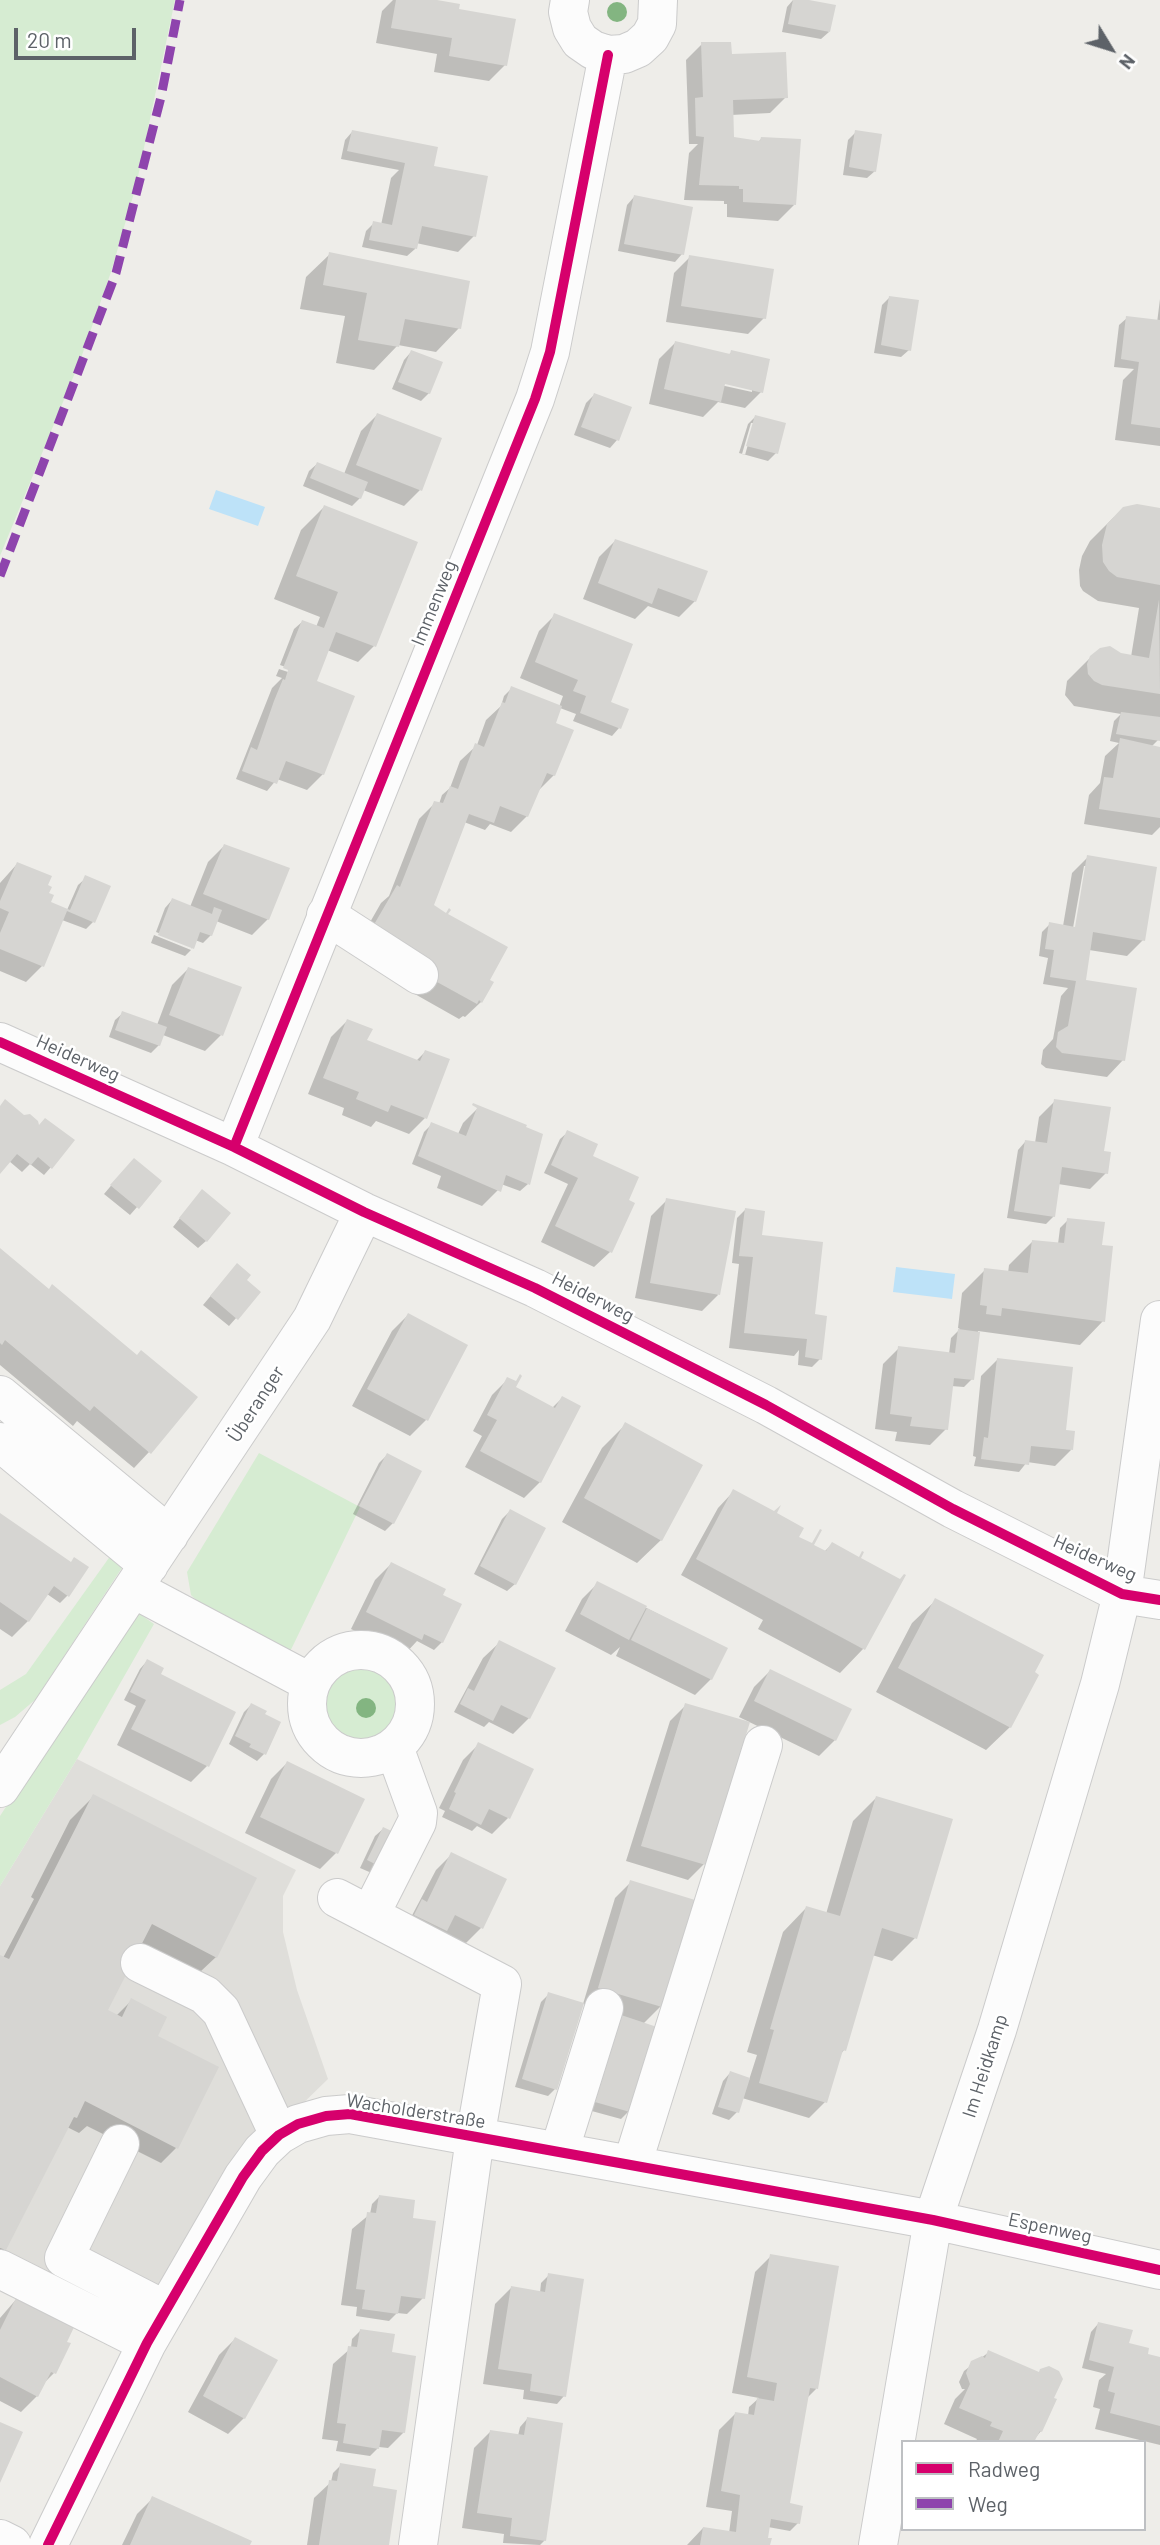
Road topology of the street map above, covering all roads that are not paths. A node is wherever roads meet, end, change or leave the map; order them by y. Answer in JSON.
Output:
{"nodes":[{"id":1,"x":570,"y":0,"type":"edge"},
{"id":2,"x":657,"y":0,"type":"edge"},
{"id":3,"x":608,"y":55,"type":"junction"},
{"id":4,"x":326,"y":915,"type":"junction"},
{"id":5,"x":419,"y":975,"type":"dead end"},
{"id":6,"x":0,"y":1042,"type":"edge"},
{"id":7,"x":234,"y":1147,"type":"junction"},
{"id":8,"x":364,"y":1212,"type":"junction"},
{"id":9,"x":1160,"y":1320,"type":"edge"},
{"id":10,"x":0,"y":1395,"type":"edge"},
{"id":11,"x":0,"y":1442,"type":"edge"},
{"id":12,"x":151,"y":1563,"type":"junction"},
{"id":13,"x":1122,"y":1594,"type":"junction"},
{"id":14,"x":1160,"y":1600,"type":"edge"},
{"id":15,"x":311,"y":1683,"type":"junction"},
{"id":16,"x":763,"y":1745,"type":"dead end"},
{"id":17,"x":394,"y":1747,"type":"junction"},
{"id":18,"x":2,"y":1783,"type":"edge"},
{"id":19,"x":337,"y":1898,"type":"dead end"},
{"id":20,"x":370,"y":1915,"type":"junction"},
{"id":21,"x":140,"y":1963,"type":"dead end"},
{"id":22,"x":604,"y":2008,"type":"dead end"},
{"id":23,"x":279,"y":2135,"type":"junction"},
{"id":24,"x":475,"y":2138,"type":"junction"},
{"id":25,"x":120,"y":2144,"type":"dead end"},
{"id":26,"x":559,"y":2152,"type":"junction"},
{"id":27,"x":632,"y":2165,"type":"junction"},
{"id":28,"x":933,"y":2220,"type":"junction"},
{"id":29,"x":0,"y":2269,"type":"edge"},
{"id":30,"x":1160,"y":2270,"type":"edge"},
{"id":31,"x":165,"y":2310,"type":"junction"},
{"id":32,"x":147,"y":2343,"type":"junction"},
{"id":33,"x":0,"y":2539,"type":"edge"},
{"id":34,"x":12,"y":2545,"type":"edge"},
{"id":35,"x":48,"y":2545,"type":"edge"},
{"id":36,"x":418,"y":2545,"type":"edge"},
{"id":37,"x":878,"y":2545,"type":"edge"}],
"edges":[{"from":1,"to":3,"type":"street"},
{"from":2,"to":3,"type":"street"},
{"from":3,"to":4,"type":"street","name":"Immenweg"},
{"from":4,"to":5,"type":"street"},
{"from":4,"to":7,"type":"street","name":"Immenweg"},
{"from":6,"to":7,"type":"street","name":"Heiderweg"},
{"from":7,"to":8,"type":"street","name":"Heiderweg"},
{"from":8,"to":12,"type":"street","name":"Überanger"},
{"from":8,"to":13,"type":"street","name":"Heiderweg"},
{"from":9,"to":13,"type":"street","name":"Im Heidkamp"},
{"from":10,"to":12,"type":"street"},
{"from":11,"to":12,"type":"street"},
{"from":12,"to":15,"type":"street"},
{"from":12,"to":18,"type":"street","name":"Überanger"},
{"from":13,"to":14,"type":"street","name":"Heiderweg"},
{"from":13,"to":28,"type":"street","name":"Im Heidkamp"},
{"from":15,"to":17,"type":"street"},
{"from":15,"to":17,"type":"street"},
{"from":16,"to":27,"type":"street"},
{"from":17,"to":20,"type":"street"},
{"from":19,"to":20,"type":"street"},
{"from":20,"to":24,"type":"street"},
{"from":21,"to":23,"type":"street"},
{"from":22,"to":26,"type":"street"},
{"from":23,"to":24,"type":"street","name":"Wacholderstraße"},
{"from":23,"to":31,"type":"street","name":"Wacholderstraße"},
{"from":24,"to":26,"type":"street","name":"Wacholderstraße"},
{"from":24,"to":36,"type":"street"},
{"from":25,"to":31,"type":"street"},
{"from":26,"to":27,"type":"street","name":"Wacholderstraße"},
{"from":27,"to":28,"type":"street","name":"Wacholderstraße"},
{"from":28,"to":30,"type":"street","name":"Espenweg"},
{"from":28,"to":37,"type":"street","name":"Im Heidkamp"},
{"from":29,"to":32,"type":"street"},
{"from":31,"to":32,"type":"street","name":"Wacholderstraße"},
{"from":32,"to":35,"type":"street","name":"Wacholderstraße"},
{"from":33,"to":34,"type":"street"}]}
